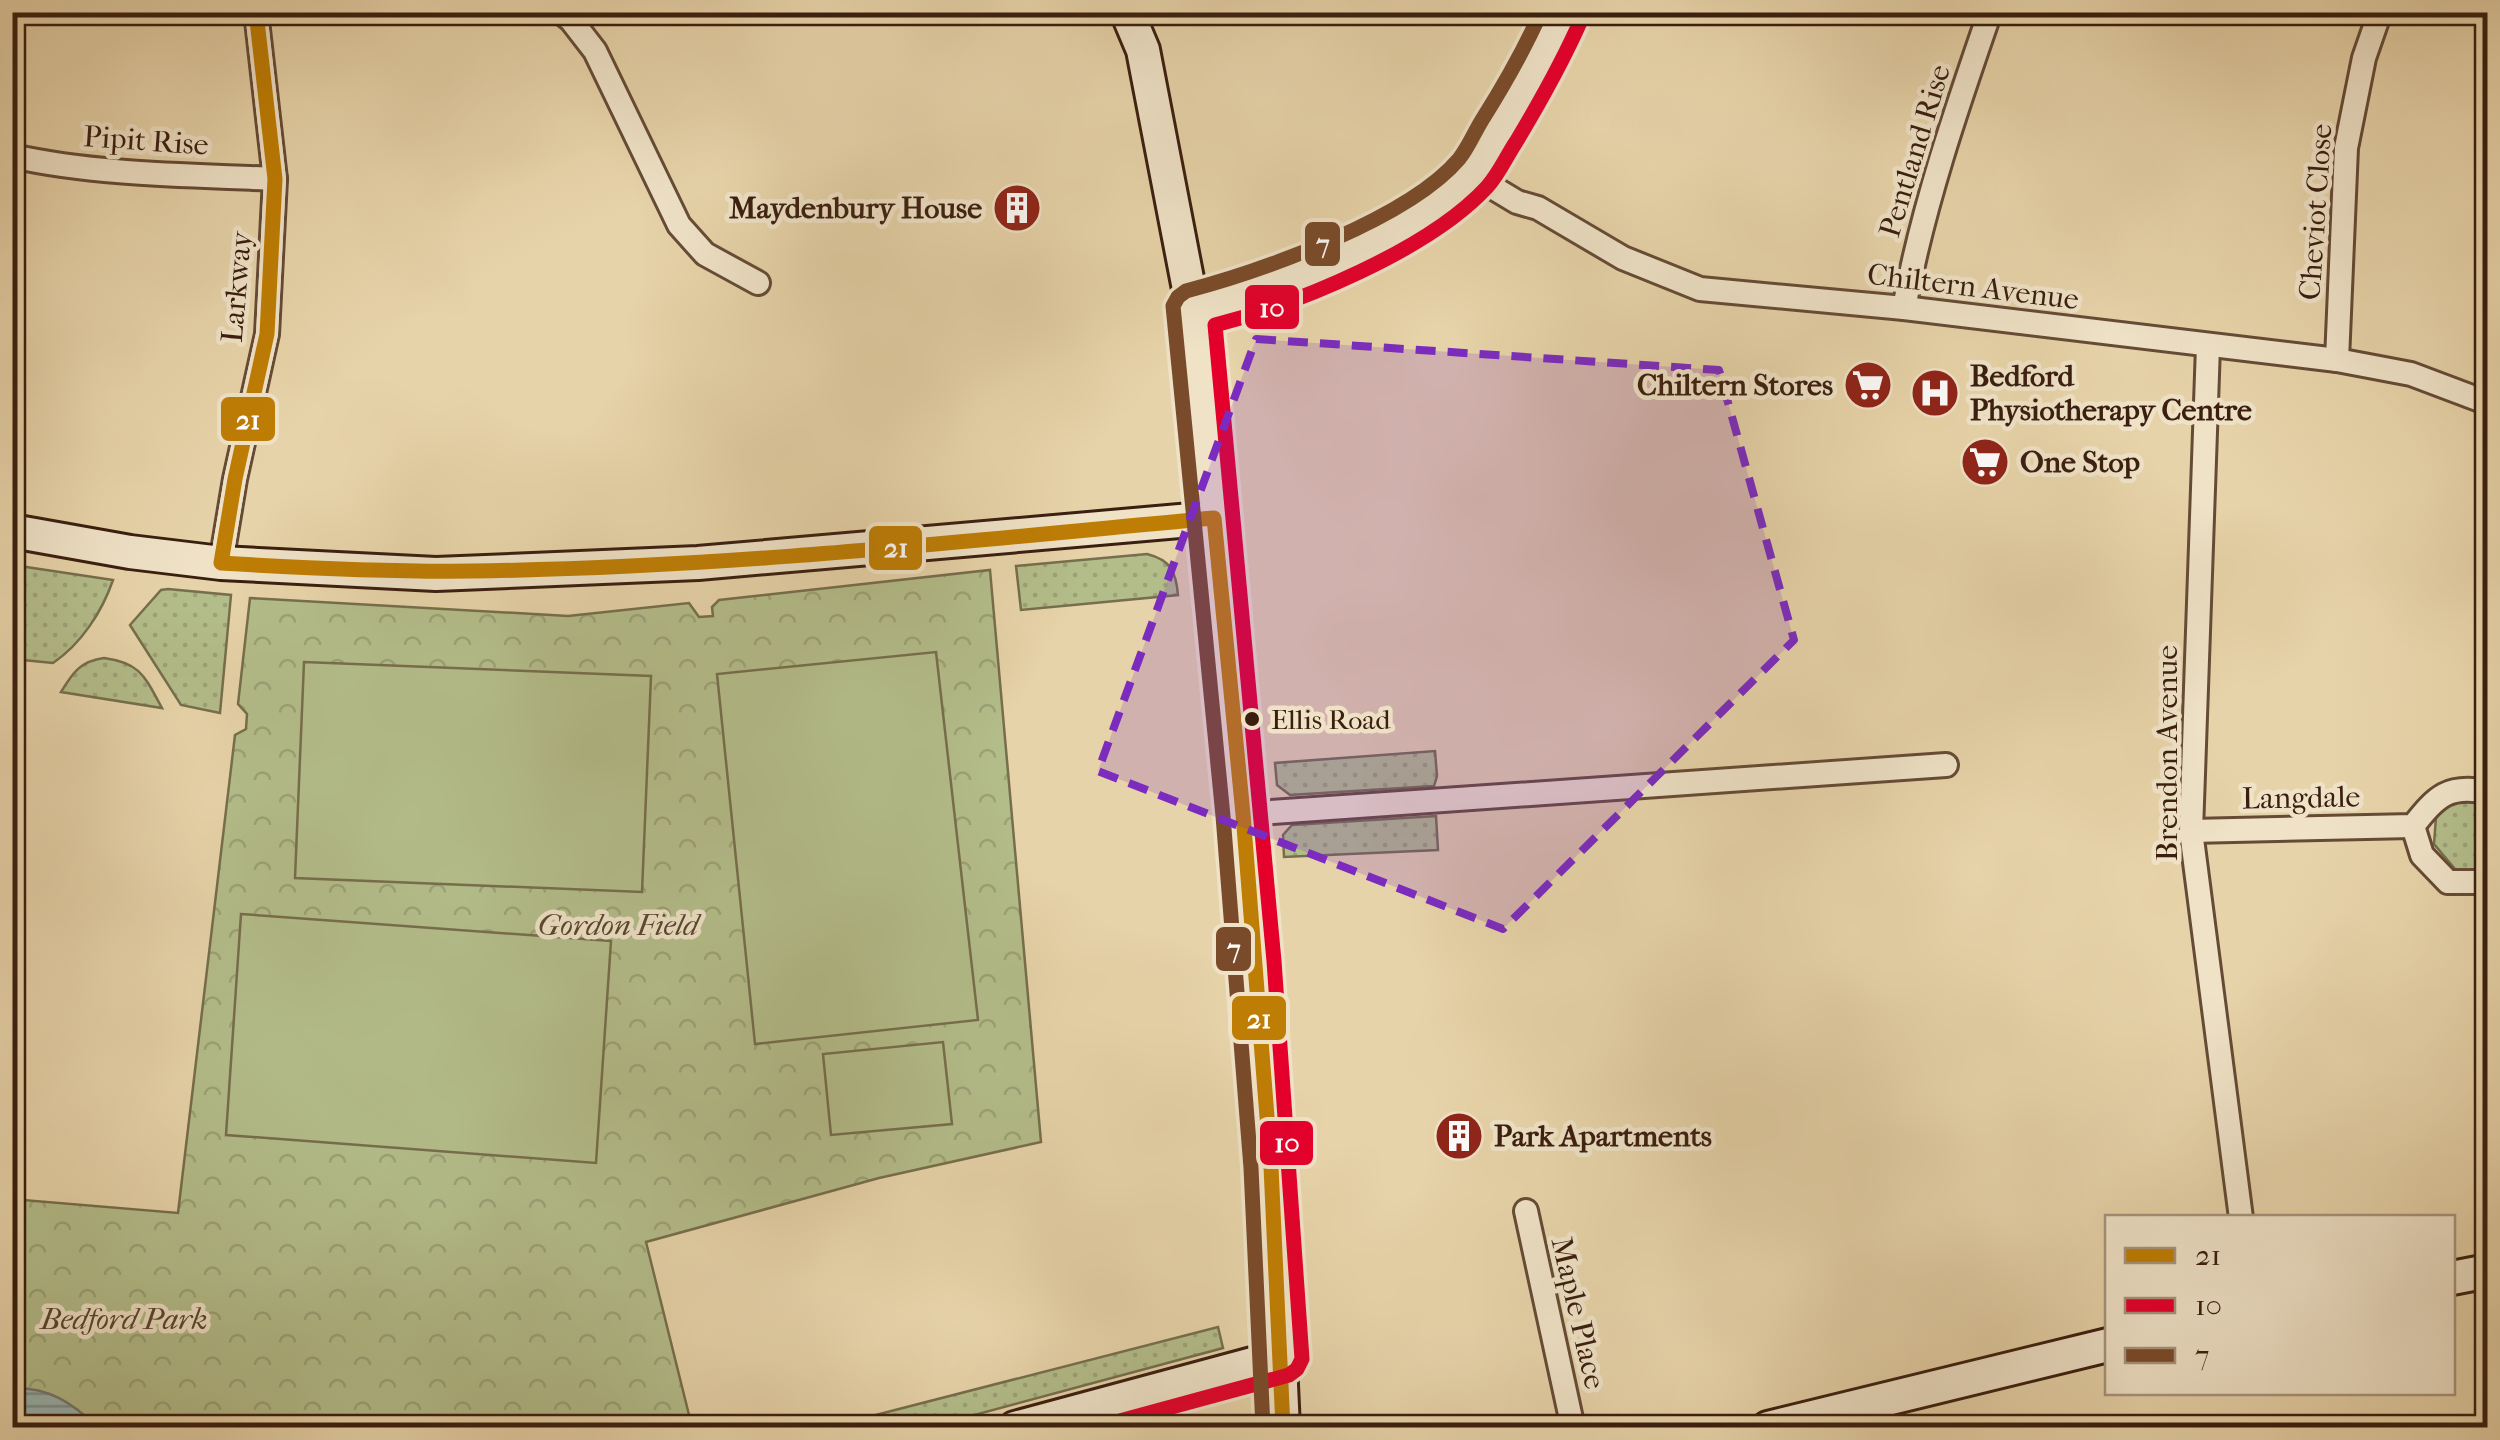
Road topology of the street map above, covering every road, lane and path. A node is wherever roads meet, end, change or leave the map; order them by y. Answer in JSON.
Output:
{"nodes":[{"id":1,"x":256,"y":12,"type":"edge"},
{"id":2,"x":560,"y":12,"type":"edge"},
{"id":3,"x":1127,"y":12,"type":"edge"},
{"id":4,"x":1562,"y":12,"type":"edge"},
{"id":5,"x":1990,"y":12,"type":"edge"},
{"id":6,"x":2380,"y":12,"type":"edge"},
{"id":7,"x":12,"y":156,"type":"edge"},
{"id":8,"x":1472,"y":174,"type":"junction"},
{"id":9,"x":275,"y":180,"type":"junction"},
{"id":10,"x":758,"y":284,"type":"dead end"},
{"id":11,"x":1904,"y":308,"type":"junction"},
{"id":12,"x":1192,"y":310,"type":"junction"},
{"id":13,"x":2208,"y":346,"type":"junction"},
{"id":14,"x":2337,"y":360,"type":"junction"},
{"id":15,"x":2488,"y":402,"type":"edge"},
{"id":16,"x":1214,"y":518,"type":"junction"},
{"id":17,"x":12,"y":531,"type":"edge"},
{"id":18,"x":221,"y":563,"type":"junction"},
{"id":19,"x":1946,"y":765,"type":"dead end"},
{"id":20,"x":2488,"y":792,"type":"edge"},
{"id":21,"x":1242,"y":814,"type":"junction"},
{"id":22,"x":2413,"y":826,"type":"junction"},
{"id":23,"x":2191,"y":831,"type":"junction"},
{"id":24,"x":2488,"y":882,"type":"edge"},
{"id":25,"x":1526,"y":1211,"type":"dead end"},
{"id":26,"x":2242,"y":1215,"type":"edge"},
{"id":27,"x":2488,"y":1271,"type":"edge"},
{"id":28,"x":2455,"y":1277,"type":"edge"},
{"id":29,"x":2105,"y":1346,"type":"edge"},
{"id":30,"x":1282,"y":1356,"type":"junction"},
{"id":31,"x":1015,"y":1428,"type":"edge"},
{"id":32,"x":1283,"y":1428,"type":"edge"},
{"id":33,"x":1573,"y":1428,"type":"edge"},
{"id":34,"x":1768,"y":1428,"type":"edge"}],
"edges":[{"from":1,"to":9,"type":"street","name":"Larkway"},
{"from":2,"to":10,"type":"street"},
{"from":3,"to":12,"type":"street"},
{"from":4,"to":8,"type":"street"},
{"from":5,"to":11,"type":"street","name":"Pentland Rise"},
{"from":6,"to":14,"type":"street","name":"Cheviot Close"},
{"from":7,"to":9,"type":"street","name":"Pipit Rise"},
{"from":8,"to":11,"type":"street","name":"Chiltern Avenue"},
{"from":8,"to":12,"type":"street"},
{"from":9,"to":18,"type":"street","name":"Larkway"},
{"from":11,"to":13,"type":"street","name":"Chiltern Avenue"},
{"from":12,"to":16,"type":"street"},
{"from":13,"to":14,"type":"street","name":"Chiltern Avenue"},
{"from":13,"to":23,"type":"street","name":"Brendon Avenue"},
{"from":14,"to":15,"type":"street","name":"Chiltern Avenue"},
{"from":16,"to":18,"type":"street"},
{"from":16,"to":21,"type":"street"},
{"from":17,"to":18,"type":"street"},
{"from":19,"to":21,"type":"street"},
{"from":20,"to":22,"type":"street"},
{"from":21,"to":30,"type":"street"},
{"from":22,"to":23,"type":"street","name":"Langdale"},
{"from":22,"to":24,"type":"street"},
{"from":23,"to":26,"type":"street","name":"Brendon Avenue"},
{"from":25,"to":33,"type":"street","name":"Maple Place"},
{"from":27,"to":28,"type":"street"},
{"from":29,"to":34,"type":"street"},
{"from":30,"to":31,"type":"street"},
{"from":30,"to":32,"type":"street"}]}
